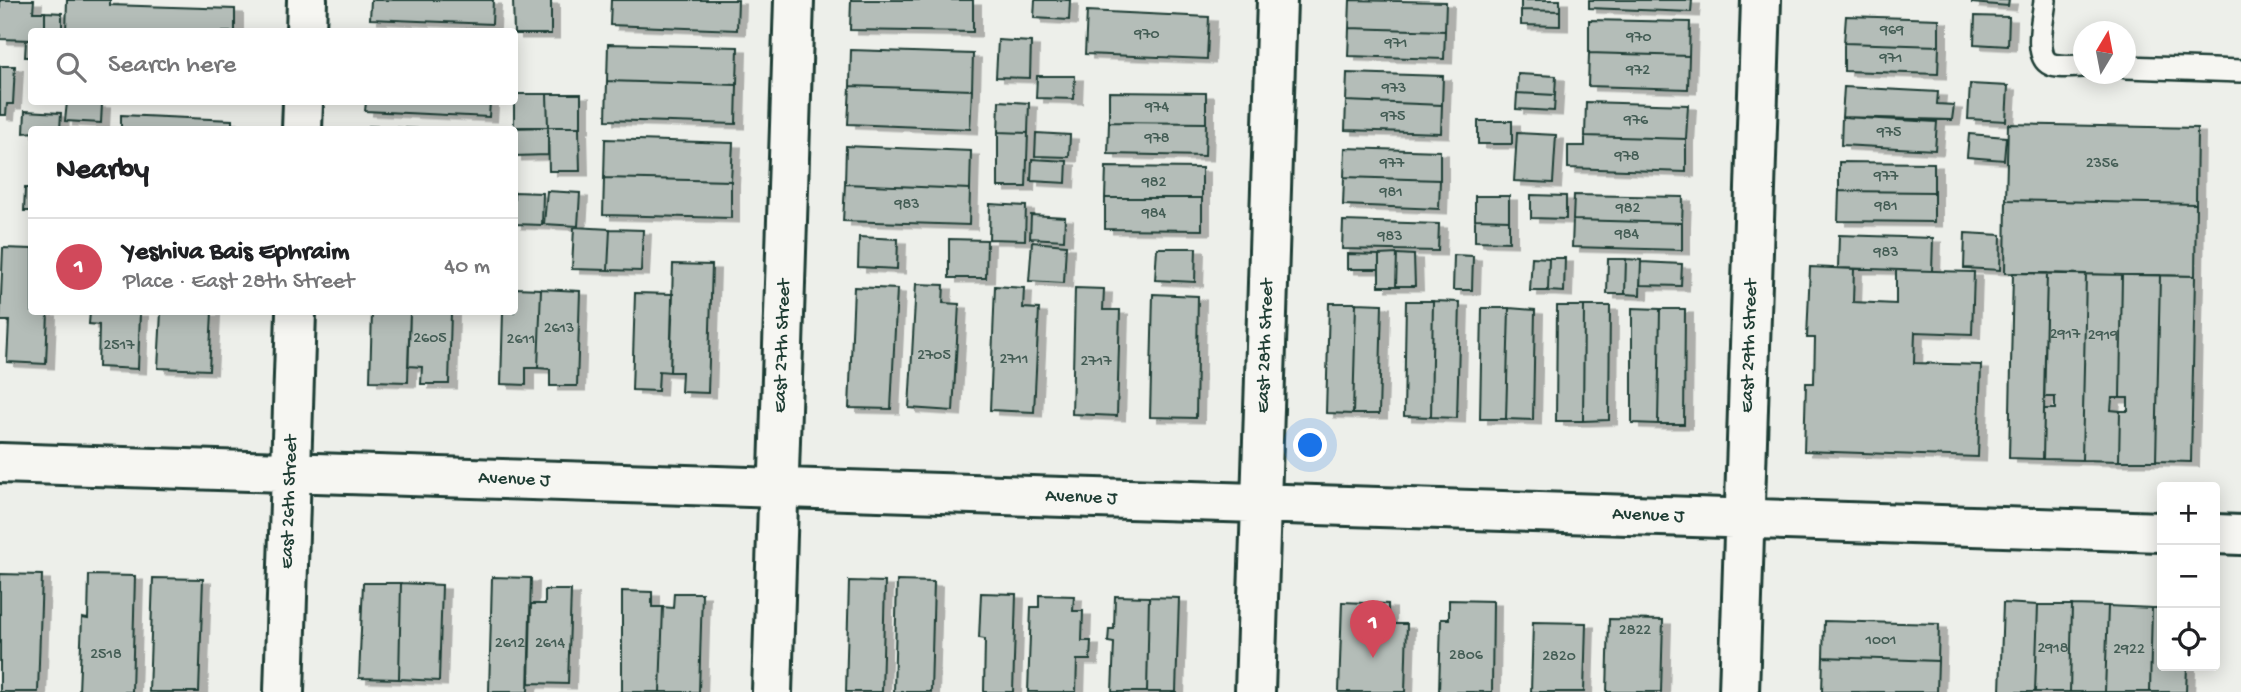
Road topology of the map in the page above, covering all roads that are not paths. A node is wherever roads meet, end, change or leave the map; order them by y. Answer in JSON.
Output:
{"nodes":[{"id":1,"x":307,"y":0,"type":"edge"},
{"id":2,"x":794,"y":0,"type":"edge"},
{"id":3,"x":1277,"y":0,"type":"edge"},
{"id":4,"x":1761,"y":0,"type":"edge"},
{"id":5,"x":2045,"y":0,"type":"edge"},
{"id":6,"x":306,"y":28,"type":"edge"},
{"id":7,"x":2073,"y":66,"type":"edge"},
{"id":8,"x":2136,"y":68,"type":"edge"},
{"id":9,"x":2241,"y":71,"type":"edge"},
{"id":10,"x":303,"y":105,"type":"edge"},
{"id":11,"x":302,"y":126,"type":"edge"},
{"id":12,"x":296,"y":315,"type":"edge"},
{"id":13,"x":0,"y":463,"type":"edge"},
{"id":14,"x":291,"y":473,"type":"junction"},
{"id":15,"x":779,"y":488,"type":"junction"},
{"id":16,"x":1261,"y":503,"type":"junction"},
{"id":17,"x":1744,"y":519,"type":"junction"},
{"id":18,"x":2157,"y":532,"type":"edge"},
{"id":19,"x":2220,"y":534,"type":"edge"},
{"id":20,"x":2241,"y":535,"type":"edge"},
{"id":21,"x":284,"y":692,"type":"edge"},
{"id":22,"x":772,"y":692,"type":"edge"},
{"id":23,"x":1255,"y":692,"type":"edge"},
{"id":24,"x":1739,"y":692,"type":"edge"}],
"edges":[{"from":1,"to":6,"type":"street"},
{"from":2,"to":15,"type":"street","name":"East 27th Street"},
{"from":3,"to":16,"type":"street","name":"East 28th Street"},
{"from":4,"to":17,"type":"street","name":"East 29th Street"},
{"from":5,"to":7,"type":"lane"},
{"from":8,"to":9,"type":"lane"},
{"from":10,"to":11,"type":"street"},
{"from":12,"to":14,"type":"street","name":"East 26th Street"},
{"from":13,"to":14,"type":"street","name":"Avenue J"},
{"from":14,"to":15,"type":"street","name":"Avenue J"},
{"from":14,"to":21,"type":"street","name":"East 26th Street"},
{"from":15,"to":16,"type":"street","name":"Avenue J"},
{"from":15,"to":22,"type":"street","name":"East 27th Street"},
{"from":16,"to":17,"type":"street","name":"Avenue J"},
{"from":16,"to":23,"type":"street","name":"East 28th Street"},
{"from":17,"to":18,"type":"street","name":"Avenue J"},
{"from":17,"to":24,"type":"street","name":"East 29th Street"},
{"from":19,"to":20,"type":"street"}]}
